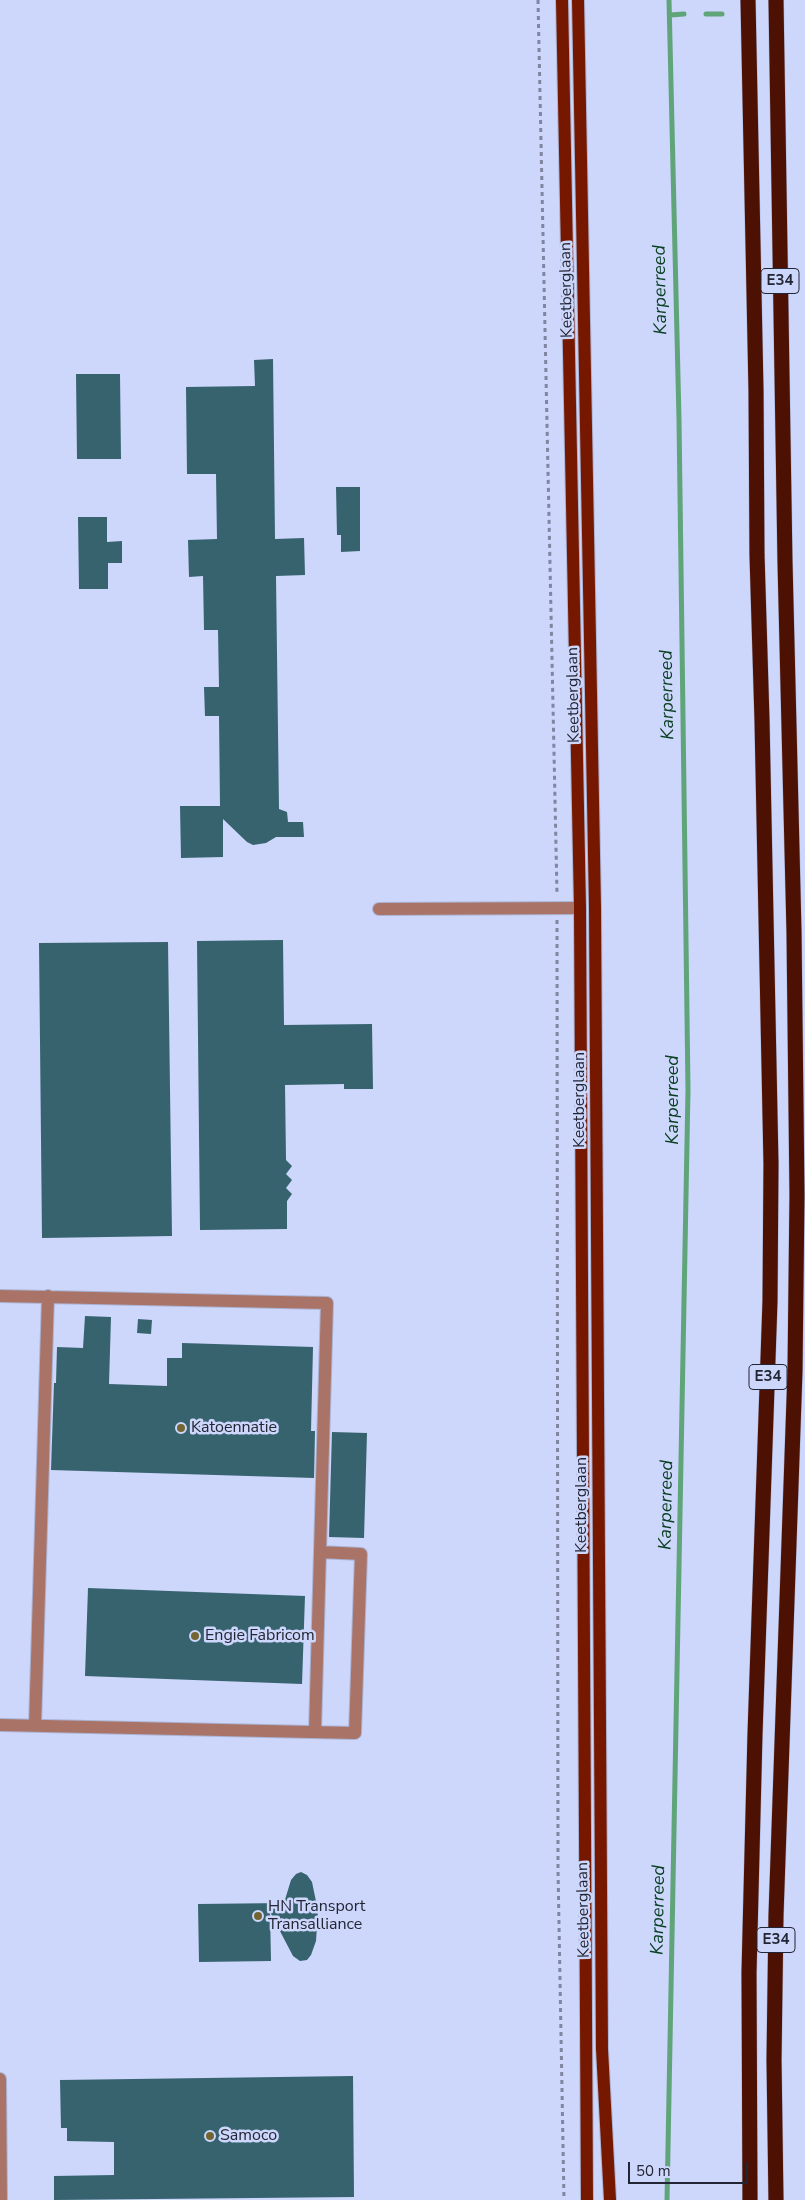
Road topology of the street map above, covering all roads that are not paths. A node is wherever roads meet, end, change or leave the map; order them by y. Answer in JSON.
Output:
{"nodes":[{"id":1,"x":562,"y":0,"type":"edge"},
{"id":2,"x":578,"y":0,"type":"edge"},
{"id":3,"x":748,"y":0,"type":"edge"},
{"id":4,"x":776,"y":0,"type":"edge"},
{"id":5,"x":580,"y":908,"type":"junction"},
{"id":6,"x":379,"y":909,"type":"dead end"},
{"id":7,"x":0,"y":1296,"type":"edge"},
{"id":8,"x":48,"y":1296,"type":"junction"},
{"id":9,"x":320,"y":1552,"type":"junction"},
{"id":10,"x":0,"y":1725,"type":"edge"},
{"id":11,"x":35,"y":1726,"type":"junction"},
{"id":12,"x":315,"y":1732,"type":"junction"},
{"id":13,"x":0,"y":2079,"type":"edge"},
{"id":14,"x":1,"y":2200,"type":"edge"},
{"id":15,"x":587,"y":2200,"type":"edge"},
{"id":16,"x":610,"y":2200,"type":"edge"},
{"id":17,"x":750,"y":2200,"type":"edge"},
{"id":18,"x":776,"y":2200,"type":"edge"}],
"edges":[{"from":1,"to":5,"type":"main road","name":"Keetberglaan"},
{"from":2,"to":16,"type":"main road","name":"Keetberglaan"},
{"from":3,"to":17,"type":"highway","number":"E34"},
{"from":4,"to":18,"type":"highway","number":"E34"},
{"from":5,"to":6,"type":"street"},
{"from":5,"to":15,"type":"main road","name":"Keetberglaan"},
{"from":7,"to":8,"type":"street"},
{"from":8,"to":9,"type":"street"},
{"from":8,"to":11,"type":"street"},
{"from":9,"to":12,"type":"street"},
{"from":9,"to":12,"type":"street"},
{"from":10,"to":11,"type":"street"},
{"from":11,"to":12,"type":"street"},
{"from":13,"to":14,"type":"street"}]}
